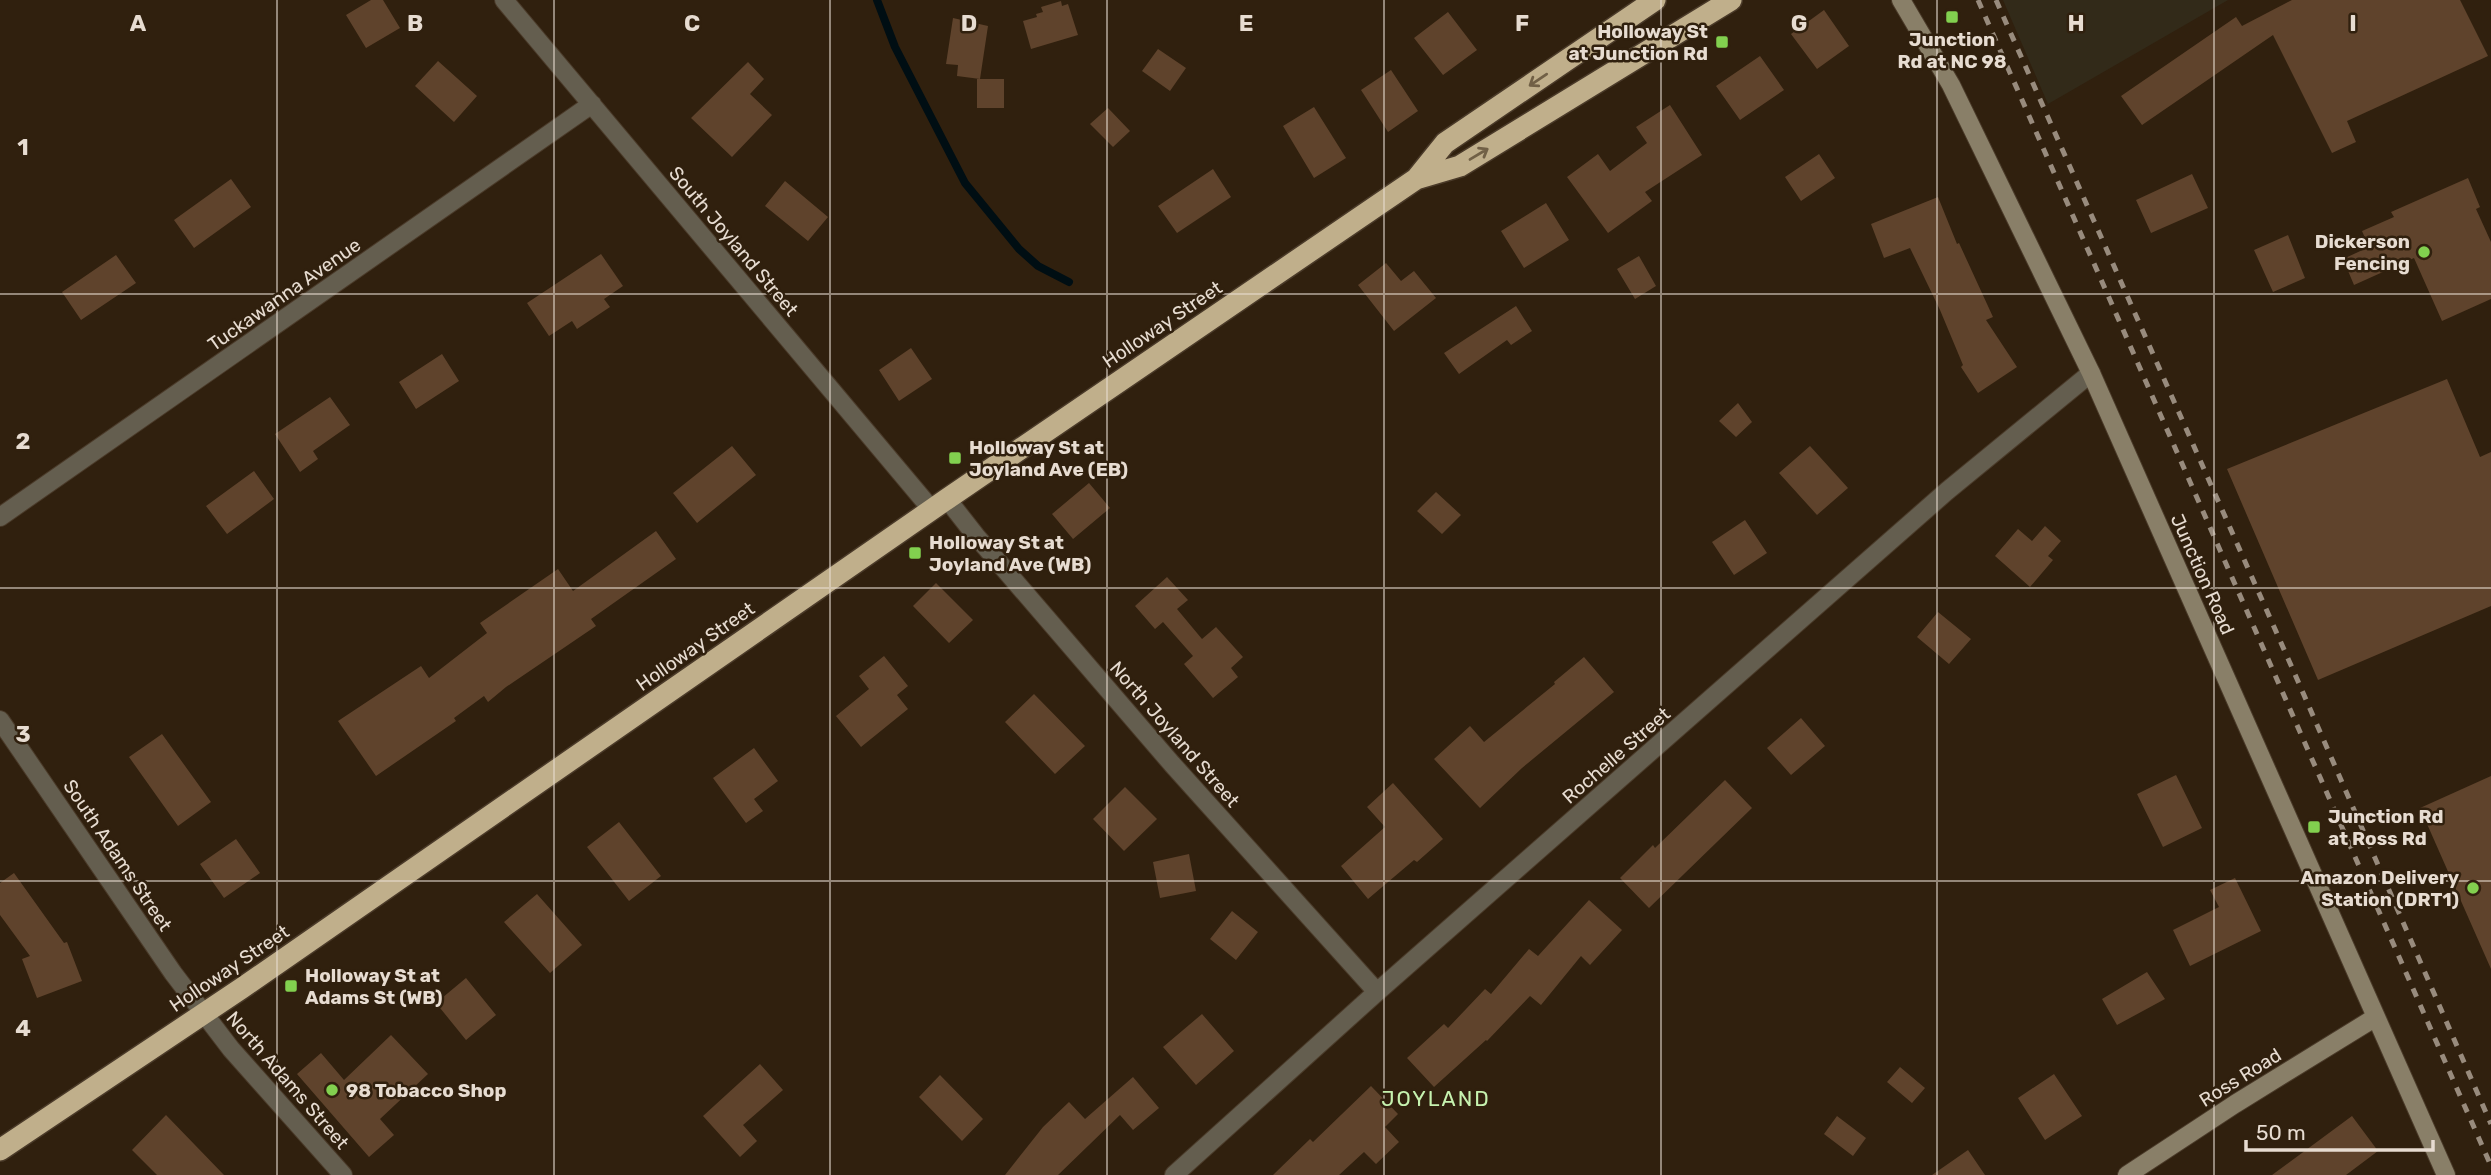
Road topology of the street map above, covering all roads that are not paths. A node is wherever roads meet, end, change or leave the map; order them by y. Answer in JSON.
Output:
{"nodes":[{"id":1,"x":504,"y":0,"type":"edge"},
{"id":2,"x":1655,"y":0,"type":"edge"},
{"id":3,"x":1731,"y":0,"type":"edge"},
{"id":4,"x":1901,"y":0,"type":"edge"},
{"id":5,"x":592,"y":104,"type":"junction"},
{"id":6,"x":1416,"y":179,"type":"junction"},
{"id":7,"x":2091,"y":373,"type":"junction"},
{"id":8,"x":940,"y":504,"type":"junction"},
{"id":9,"x":0,"y":517,"type":"edge"},
{"id":10,"x":0,"y":720,"type":"edge"},
{"id":11,"x":1377,"y":992,"type":"junction"},
{"id":12,"x":203,"y":1013,"type":"junction"},
{"id":13,"x":2376,"y":1017,"type":"junction"},
{"id":14,"x":0,"y":1150,"type":"edge"},
{"id":15,"x":343,"y":1175,"type":"edge"},
{"id":16,"x":1174,"y":1175,"type":"edge"},
{"id":17,"x":2127,"y":1175,"type":"edge"},
{"id":18,"x":2446,"y":1175,"type":"edge"}],
"edges":[{"from":1,"to":5,"type":"street","name":"South Joyland Street"},
{"from":2,"to":6,"type":"highway","name":"Holloway Street","one_way":true},
{"from":6,"to":3,"type":"highway","name":"Holloway Street","one_way":true},
{"from":4,"to":7,"type":"street","name":"Junction Road"},
{"from":5,"to":8,"type":"street","name":"South Joyland Street"},
{"from":5,"to":9,"type":"street","name":"Tuckawanna Avenue"},
{"from":6,"to":8,"type":"highway","name":"Holloway Street"},
{"from":7,"to":11,"type":"street","name":"Rochelle Street"},
{"from":7,"to":13,"type":"street","name":"Junction Road"},
{"from":8,"to":11,"type":"street","name":"North Joyland Street"},
{"from":8,"to":12,"type":"highway","name":"Holloway Street"},
{"from":10,"to":12,"type":"street","name":"South Adams Street"},
{"from":11,"to":16,"type":"street","name":"Rochelle Street"},
{"from":12,"to":14,"type":"highway","name":"Holloway Street"},
{"from":12,"to":15,"type":"street","name":"North Adams Street"},
{"from":13,"to":17,"type":"street","name":"Ross Road"},
{"from":13,"to":18,"type":"street","name":"Junction Road"}]}
